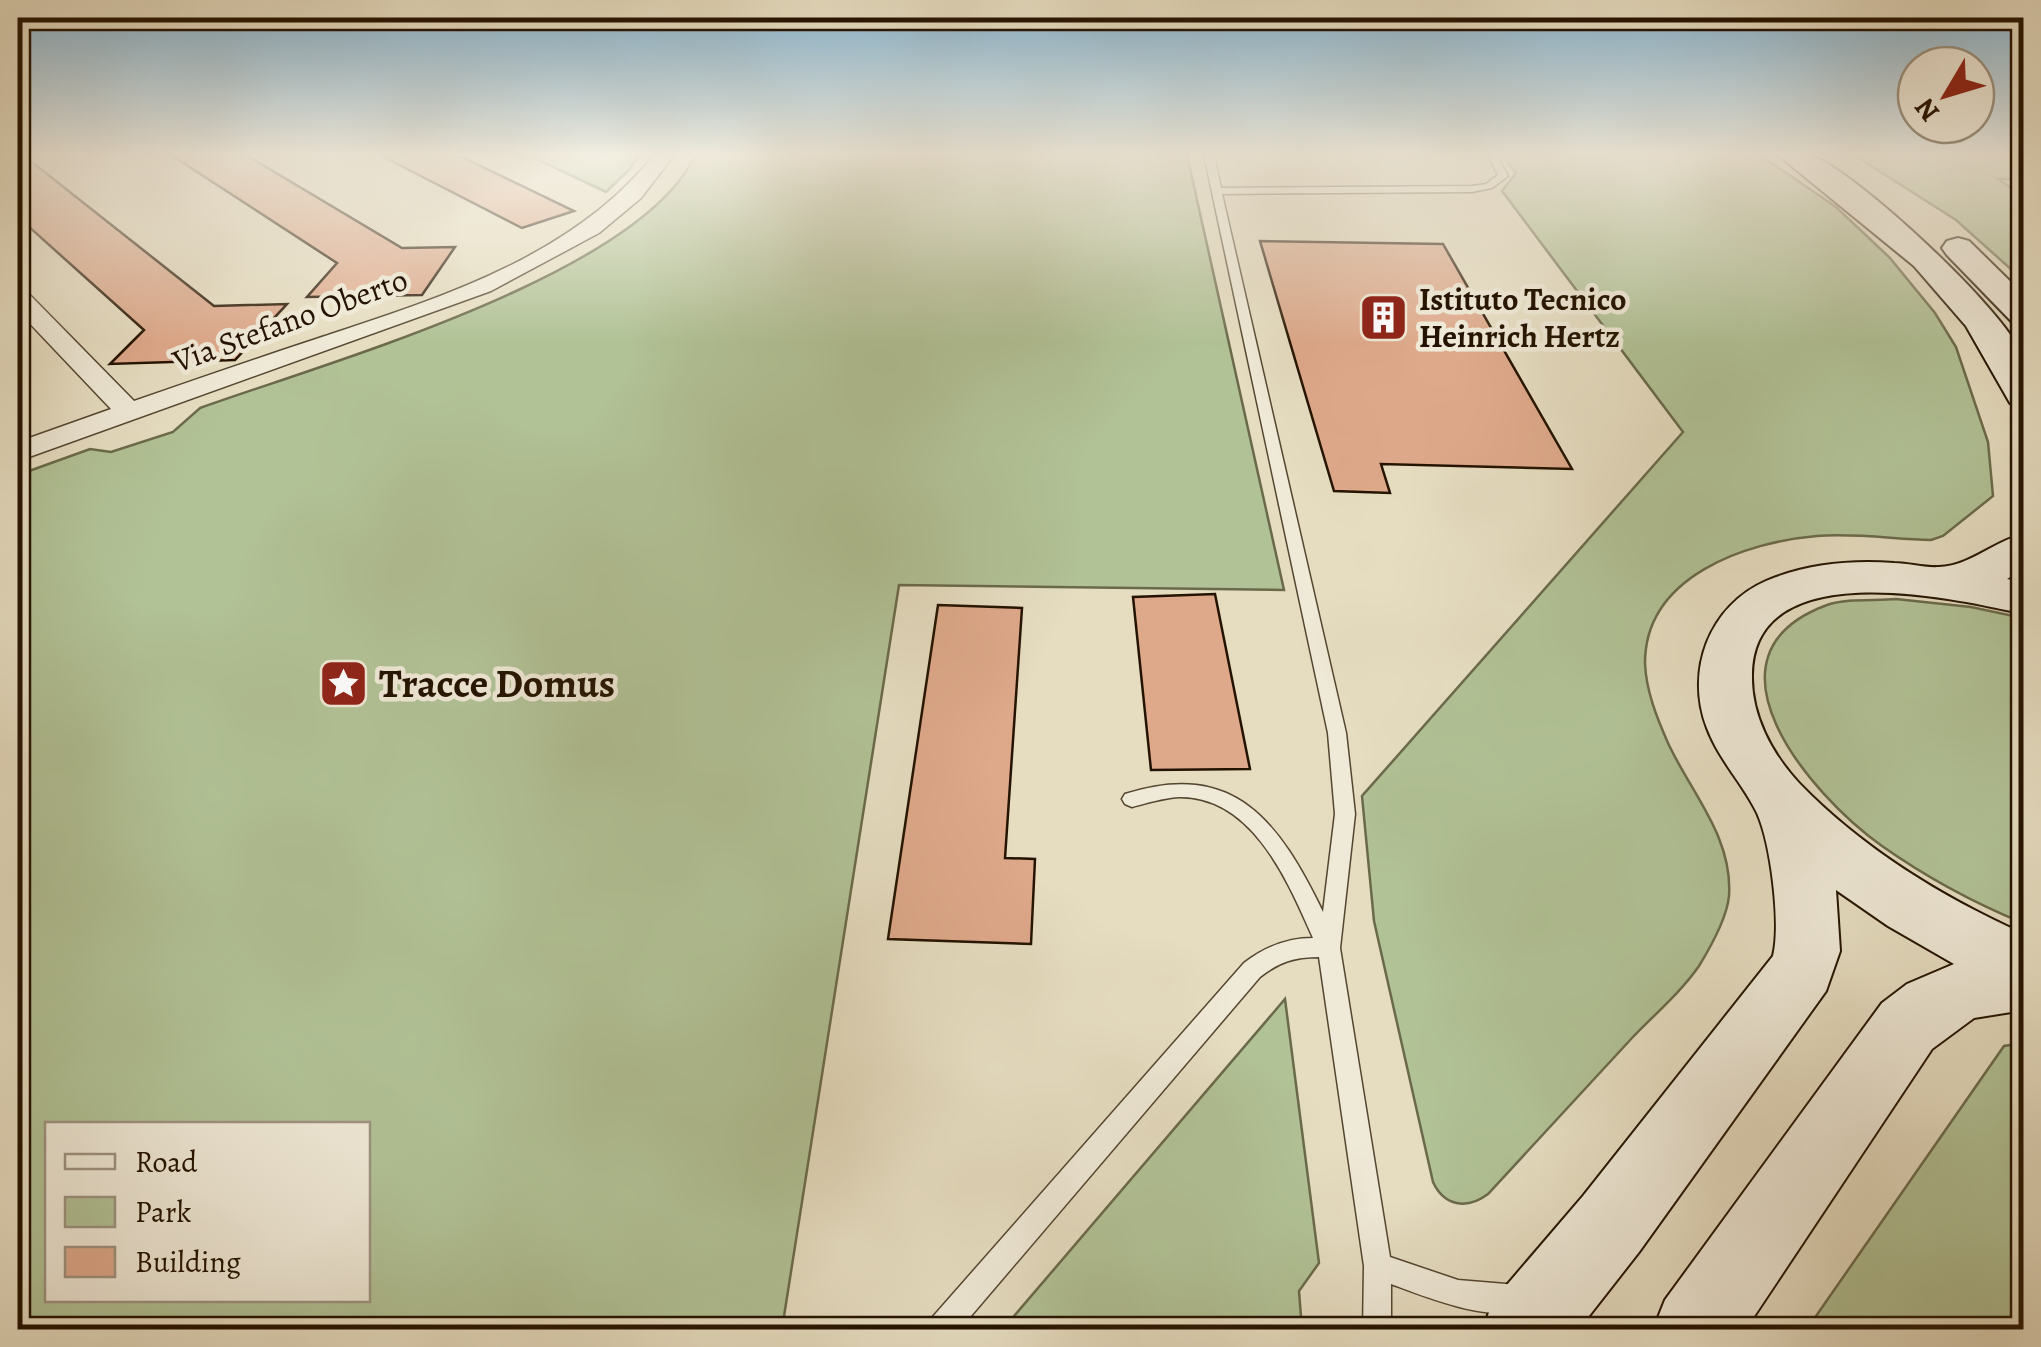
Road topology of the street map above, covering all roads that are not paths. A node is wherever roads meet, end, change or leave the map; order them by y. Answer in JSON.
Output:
{"nodes":[{"id":1,"x":605,"y":218,"type":"edge"},
{"id":2,"x":1224,"y":218,"type":"edge"},
{"id":3,"x":1882,"y":218,"type":"edge"},
{"id":4,"x":1922,"y":218,"type":"edge"},
{"id":5,"x":18,"y":297,"type":"edge"},
{"id":6,"x":2024,"y":315,"type":"edge"},
{"id":7,"x":2024,"y":395,"type":"edge"},
{"id":8,"x":129,"y":412,"type":"junction"},
{"id":9,"x":18,"y":452,"type":"edge"},
{"id":10,"x":2024,"y":548,"type":"edge"},
{"id":11,"x":1942,"y":582,"type":"junction"},
{"id":12,"x":2024,"y":598,"type":"edge"},
{"id":13,"x":1132,"y":800,"type":"dead end"},
{"id":14,"x":1785,"y":804,"type":"junction"},
{"id":15,"x":1330,"y":948,"type":"junction"},
{"id":16,"x":2024,"y":966,"type":"edge"},
{"id":17,"x":2024,"y":980,"type":"edge"},
{"id":18,"x":1378,"y":1266,"type":"junction"},
{"id":19,"x":1536,"y":1315,"type":"edge"},
{"id":20,"x":940,"y":1330,"type":"edge"},
{"id":21,"x":1377,"y":1330,"type":"edge"},
{"id":22,"x":1695,"y":1330,"type":"edge"}],
"edges":[{"from":1,"to":8,"type":"street","name":"Via Stefano Oberto"},
{"from":2,"to":15,"type":"lane"},
{"from":3,"to":7,"type":"street"},
{"from":4,"to":6,"type":"street"},
{"from":5,"to":8,"type":"street"},
{"from":8,"to":9,"type":"street","name":"Via Stefano Oberto"},
{"from":10,"to":11,"type":"street"},
{"from":11,"to":12,"type":"street"},
{"from":11,"to":14,"type":"street"},
{"from":13,"to":15,"type":"lane"},
{"from":14,"to":16,"type":"street"},
{"from":14,"to":19,"type":"street"},
{"from":15,"to":18,"type":"lane"},
{"from":15,"to":20,"type":"lane"},
{"from":17,"to":22,"type":"street"},
{"from":18,"to":19,"type":"lane"},
{"from":18,"to":21,"type":"lane"}]}
